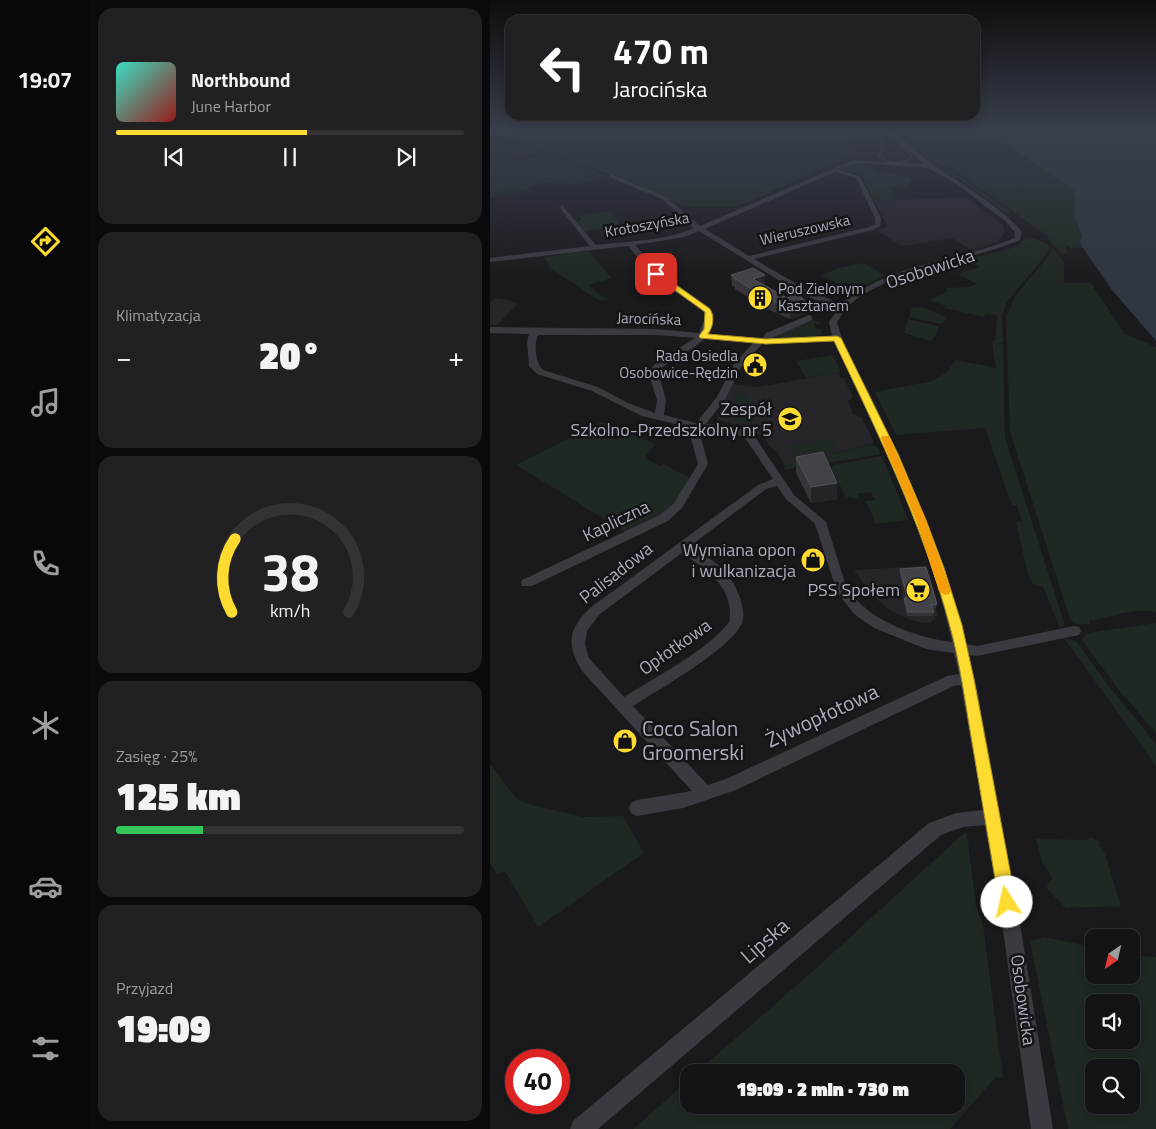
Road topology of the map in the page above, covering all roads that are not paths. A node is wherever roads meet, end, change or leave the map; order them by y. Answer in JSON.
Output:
{"nodes":[{"id":1,"x":622,"y":181,"type":"edge"},
{"id":2,"x":810,"y":181,"type":"edge"},
{"id":3,"x":859,"y":181,"type":"edge"},
{"id":4,"x":954,"y":181,"type":"edge"},
{"id":5,"x":562,"y":207,"type":"dead end"},
{"id":6,"x":701,"y":229,"type":"junction"},
{"id":7,"x":630,"y":244,"type":"junction"},
{"id":8,"x":594,"y":248,"type":"junction"},
{"id":9,"x":748,"y":258,"type":"junction"},
{"id":10,"x":490,"y":260,"type":"edge"},
{"id":11,"x":840,"y":308,"type":"junction"},
{"id":12,"x":809,"y":318,"type":"dead end"},
{"id":13,"x":490,"y":330,"type":"edge"},
{"id":14,"x":534,"y":332,"type":"junction"},
{"id":15,"x":703,"y":336,"type":"junction"},
{"id":16,"x":837,"y":338,"type":"junction"},
{"id":17,"x":763,"y":341,"type":"junction"},
{"id":18,"x":659,"y":416,"type":"junction"},
{"id":19,"x":699,"y":427,"type":"junction"},
{"id":20,"x":780,"y":481,"type":"junction"},
{"id":21,"x":681,"y":546,"type":"junction"},
{"id":22,"x":527,"y":583,"type":"dead end"},
{"id":23,"x":1074,"y":631,"type":"dead end"},
{"id":24,"x":960,"y":650,"type":"junction"},
{"id":25,"x":968,"y":679,"type":"junction"},
{"id":26,"x":624,"y":705,"type":"junction"},
{"id":27,"x":705,"y":794,"type":"junction"},
{"id":28,"x":637,"y":808,"type":"dead end"},
{"id":29,"x":993,"y":817,"type":"junction"},
{"id":30,"x":581,"y":1129,"type":"edge"},
{"id":31,"x":1042,"y":1129,"type":"edge"}],
"edges":[{"from":1,"to":6,"type":"street"},
{"from":2,"to":6,"type":"street","name":"Krotoszyńska"},
{"from":3,"to":9,"type":"street","name":"Wieruszowska"},
{"from":4,"to":11,"type":"street","name":"Osobowicka"},
{"from":5,"to":8,"type":"street","name":"Krotoszyńska"},
{"from":6,"to":7,"type":"street","name":"Krotoszyńska"},
{"from":6,"to":9,"type":"street"},
{"from":7,"to":8,"type":"street","name":"Krotoszyńska"},
{"from":7,"to":15,"type":"street"},
{"from":8,"to":10,"type":"street","name":"Krotoszyńska"},
{"from":9,"to":11,"type":"street"},
{"from":11,"to":16,"type":"street","name":"Osobowicka"},
{"from":12,"to":17,"type":"street"},
{"from":13,"to":14,"type":"street","name":"Jarocińska"},
{"from":14,"to":15,"type":"street","name":"Jarocińska"},
{"from":14,"to":18,"type":"street"},
{"from":15,"to":17,"type":"street","name":"Jarocińska"},
{"from":15,"to":18,"type":"street"},
{"from":16,"to":17,"type":"street","name":"Jarocińska"},
{"from":16,"to":24,"type":"street","name":"Osobowicka"},
{"from":17,"to":19,"type":"street"},
{"from":18,"to":19,"type":"street"},
{"from":19,"to":20,"type":"street"},
{"from":19,"to":22,"type":"street","name":"Kapliczna"},
{"from":20,"to":21,"type":"street","name":"Palisadowa"},
{"from":20,"to":24,"type":"street"},
{"from":21,"to":26,"type":"street","name":"Palisadowa"},
{"from":21,"to":26,"type":"street","name":"Opłotkowa"},
{"from":23,"to":24,"type":"street"},
{"from":24,"to":25,"type":"street","name":"Osobowicka"},
{"from":25,"to":27,"type":"street","name":"Żywopłotowa"},
{"from":25,"to":29,"type":"street","name":"Osobowicka"},
{"from":26,"to":27,"type":"street","name":"Palisadowa"},
{"from":27,"to":28,"type":"street","name":"Żywopłotowa"},
{"from":29,"to":30,"type":"street","name":"Lipska"},
{"from":29,"to":31,"type":"street","name":"Osobowicka"}]}
